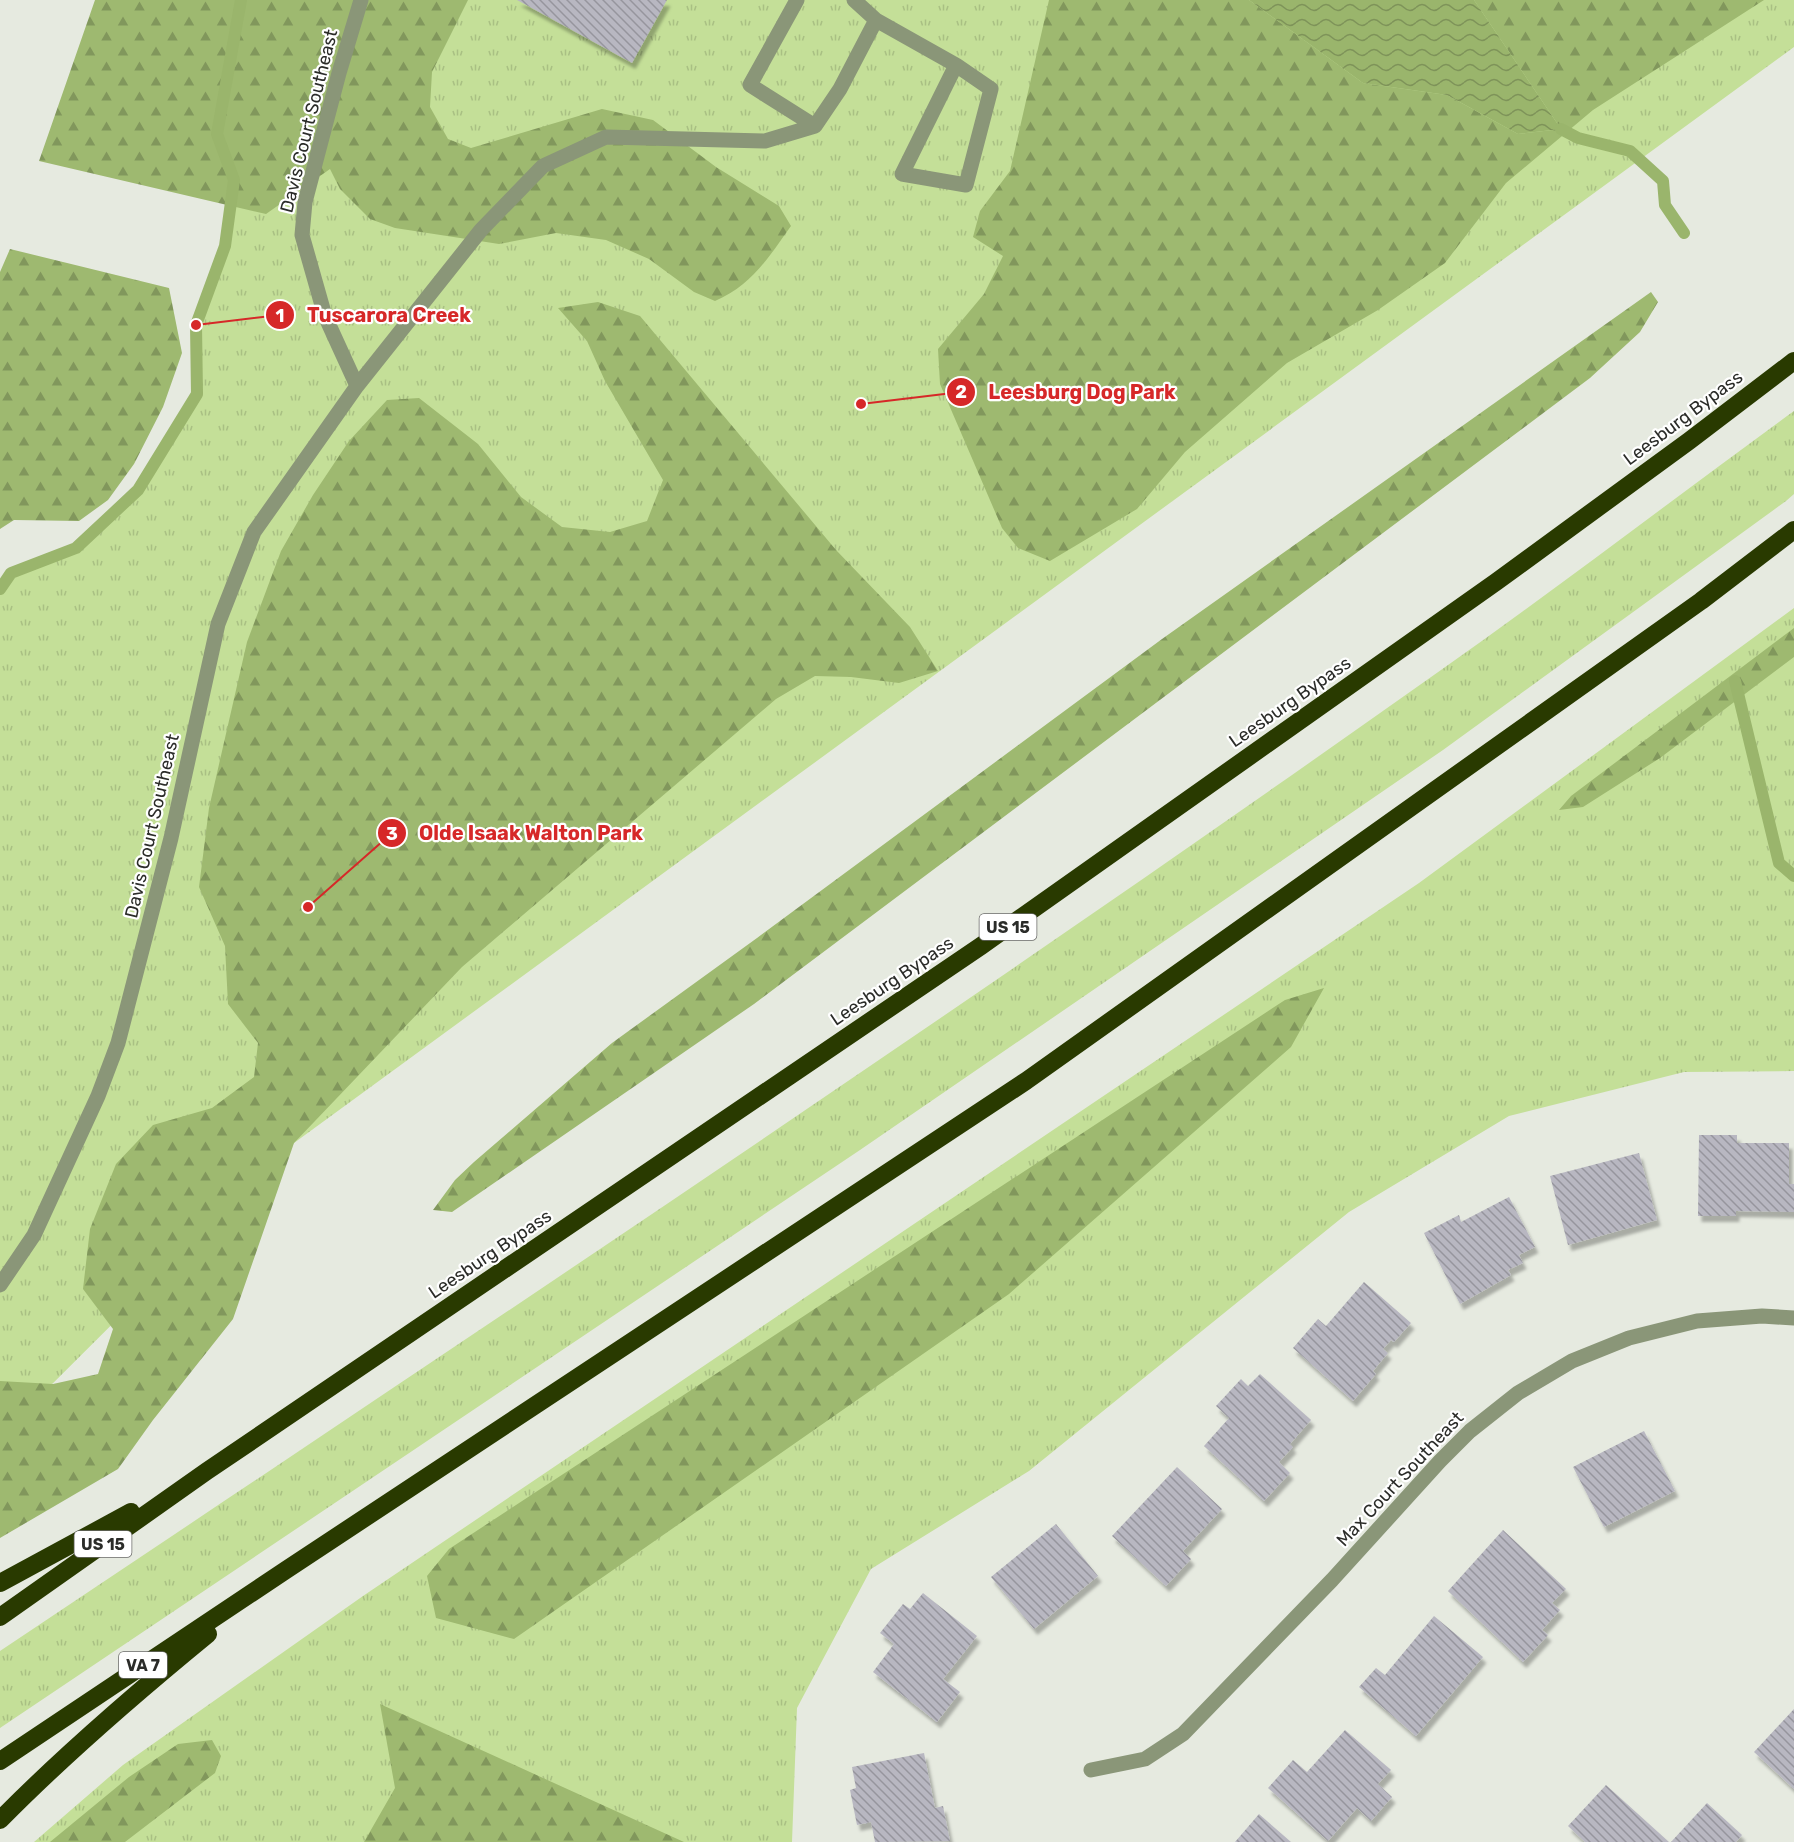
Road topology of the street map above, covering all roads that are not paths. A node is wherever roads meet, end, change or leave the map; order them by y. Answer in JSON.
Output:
{"nodes":[{"id":1,"x":361,"y":0,"type":"edge"},
{"id":2,"x":797,"y":0,"type":"edge"},
{"id":3,"x":854,"y":0,"type":"edge"},
{"id":4,"x":876,"y":20,"type":"junction"},
{"id":5,"x":956,"y":65,"type":"junction"},
{"id":6,"x":815,"y":126,"type":"junction"},
{"id":7,"x":1794,"y":361,"type":"edge"},
{"id":8,"x":357,"y":386,"type":"junction"},
{"id":9,"x":1794,"y":530,"type":"edge"},
{"id":10,"x":0,"y":1285,"type":"edge"},
{"id":11,"x":1794,"y":1318,"type":"edge"},
{"id":12,"x":207,"y":1471,"type":"junction"},
{"id":13,"x":286,"y":1570,"type":"junction"},
{"id":14,"x":0,"y":1583,"type":"edge"},
{"id":15,"x":0,"y":1617,"type":"edge"},
{"id":16,"x":0,"y":1761,"type":"edge"},
{"id":17,"x":1091,"y":1770,"type":"dead end"},
{"id":18,"x":0,"y":1820,"type":"edge"}],
"edges":[{"from":1,"to":8,"type":"street","name":"Davis Court Southeast"},
{"from":2,"to":6,"type":"street"},
{"from":3,"to":4,"type":"street"},
{"from":4,"to":5,"type":"street"},
{"from":4,"to":6,"type":"street"},
{"from":5,"to":5,"type":"street"},
{"from":6,"to":8,"type":"street","name":"Davis Court Southeast"},
{"from":7,"to":12,"type":"highway","name":"Leesburg Bypass","number":"US 15"},
{"from":8,"to":10,"type":"street","name":"Davis Court Southeast"},
{"from":9,"to":13,"type":"highway"},
{"from":11,"to":17,"type":"street","name":"Max Court Southeast"},
{"from":12,"to":14,"type":"highway"},
{"from":12,"to":15,"type":"highway","name":"Leesburg Bypass","number":"US 15"},
{"from":13,"to":16,"type":"highway","number":"VA 7"},
{"from":13,"to":18,"type":"highway"}]}
